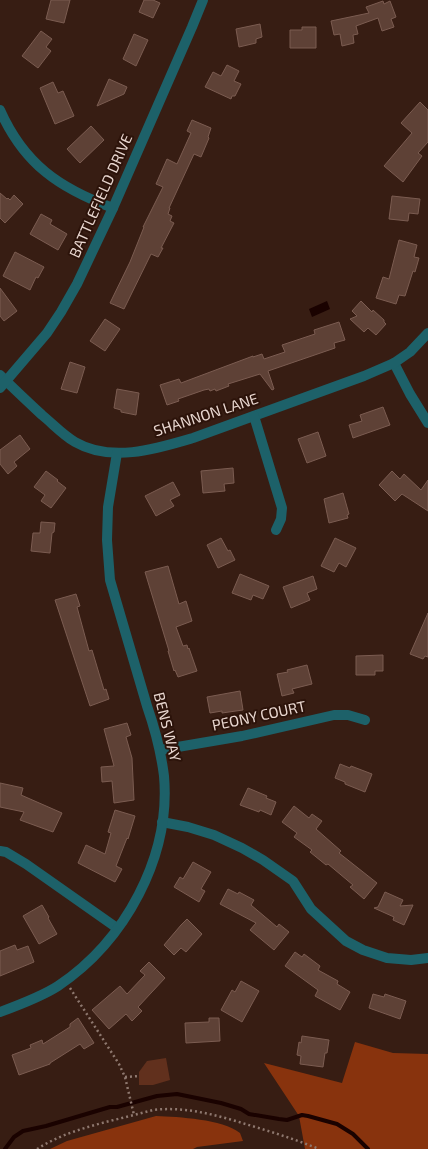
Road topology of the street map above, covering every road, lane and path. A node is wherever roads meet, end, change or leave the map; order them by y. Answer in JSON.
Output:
{"nodes":[{"id":1,"x":203,"y":0,"type":"edge"},
{"id":2,"x":0,"y":110,"type":"edge"},
{"id":3,"x":113,"y":208,"type":"junction"},
{"id":4,"x":428,"y":333,"type":"edge"},
{"id":5,"x":394,"y":363,"type":"junction"},
{"id":6,"x":2,"y":381,"type":"edge"},
{"id":7,"x":254,"y":416,"type":"junction"},
{"id":8,"x":428,"y":423,"type":"edge"},
{"id":9,"x":117,"y":453,"type":"junction"},
{"id":10,"x":276,"y":530,"type":"dead end"},
{"id":11,"x":365,"y":720,"type":"dead end"},
{"id":12,"x":160,"y":750,"type":"junction"},
{"id":13,"x":162,"y":822,"type":"junction"},
{"id":14,"x":0,"y":851,"type":"edge"},
{"id":15,"x":117,"y":928,"type":"junction"},
{"id":16,"x":428,"y":958,"type":"edge"},
{"id":17,"x":65,"y":981,"type":"junction"},
{"id":18,"x":0,"y":1012,"type":"edge"},
{"id":19,"x":139,"y":1076,"type":"dead end"},
{"id":20,"x":125,"y":1077,"type":"junction"},
{"id":21,"x":134,"y":1115,"type":"junction"},
{"id":22,"x":37,"y":1149,"type":"edge"},
{"id":23,"x":319,"y":1149,"type":"edge"}],
"edges":[{"from":1,"to":3,"type":"street","name":"BATTLEFIELD DRIVE"},
{"from":2,"to":3,"type":"street"},
{"from":3,"to":6,"type":"street","name":"BATTLEFIELD DRIVE"},
{"from":4,"to":5,"type":"street","name":"SHANNON LANE"},
{"from":5,"to":7,"type":"street","name":"SHANNON LANE"},
{"from":5,"to":8,"type":"street"},
{"from":6,"to":9,"type":"street","name":"SHANNON LANE"},
{"from":7,"to":9,"type":"street","name":"SHANNON LANE"},
{"from":7,"to":10,"type":"street"},
{"from":9,"to":12,"type":"street","name":"BENS WAY"},
{"from":11,"to":12,"type":"street","name":"PEONY COURT"},
{"from":12,"to":13,"type":"street","name":"BENS WAY"},
{"from":13,"to":15,"type":"street","name":"BENS WAY"},
{"from":13,"to":16,"type":"street"},
{"from":14,"to":15,"type":"street"},
{"from":15,"to":17,"type":"street","name":"BENS WAY"},
{"from":17,"to":18,"type":"street","name":"BENS WAY"},
{"from":17,"to":20,"type":"path"},
{"from":19,"to":20,"type":"path"},
{"from":20,"to":21,"type":"path"},
{"from":21,"to":22,"type":"path"},
{"from":21,"to":23,"type":"path"}]}
